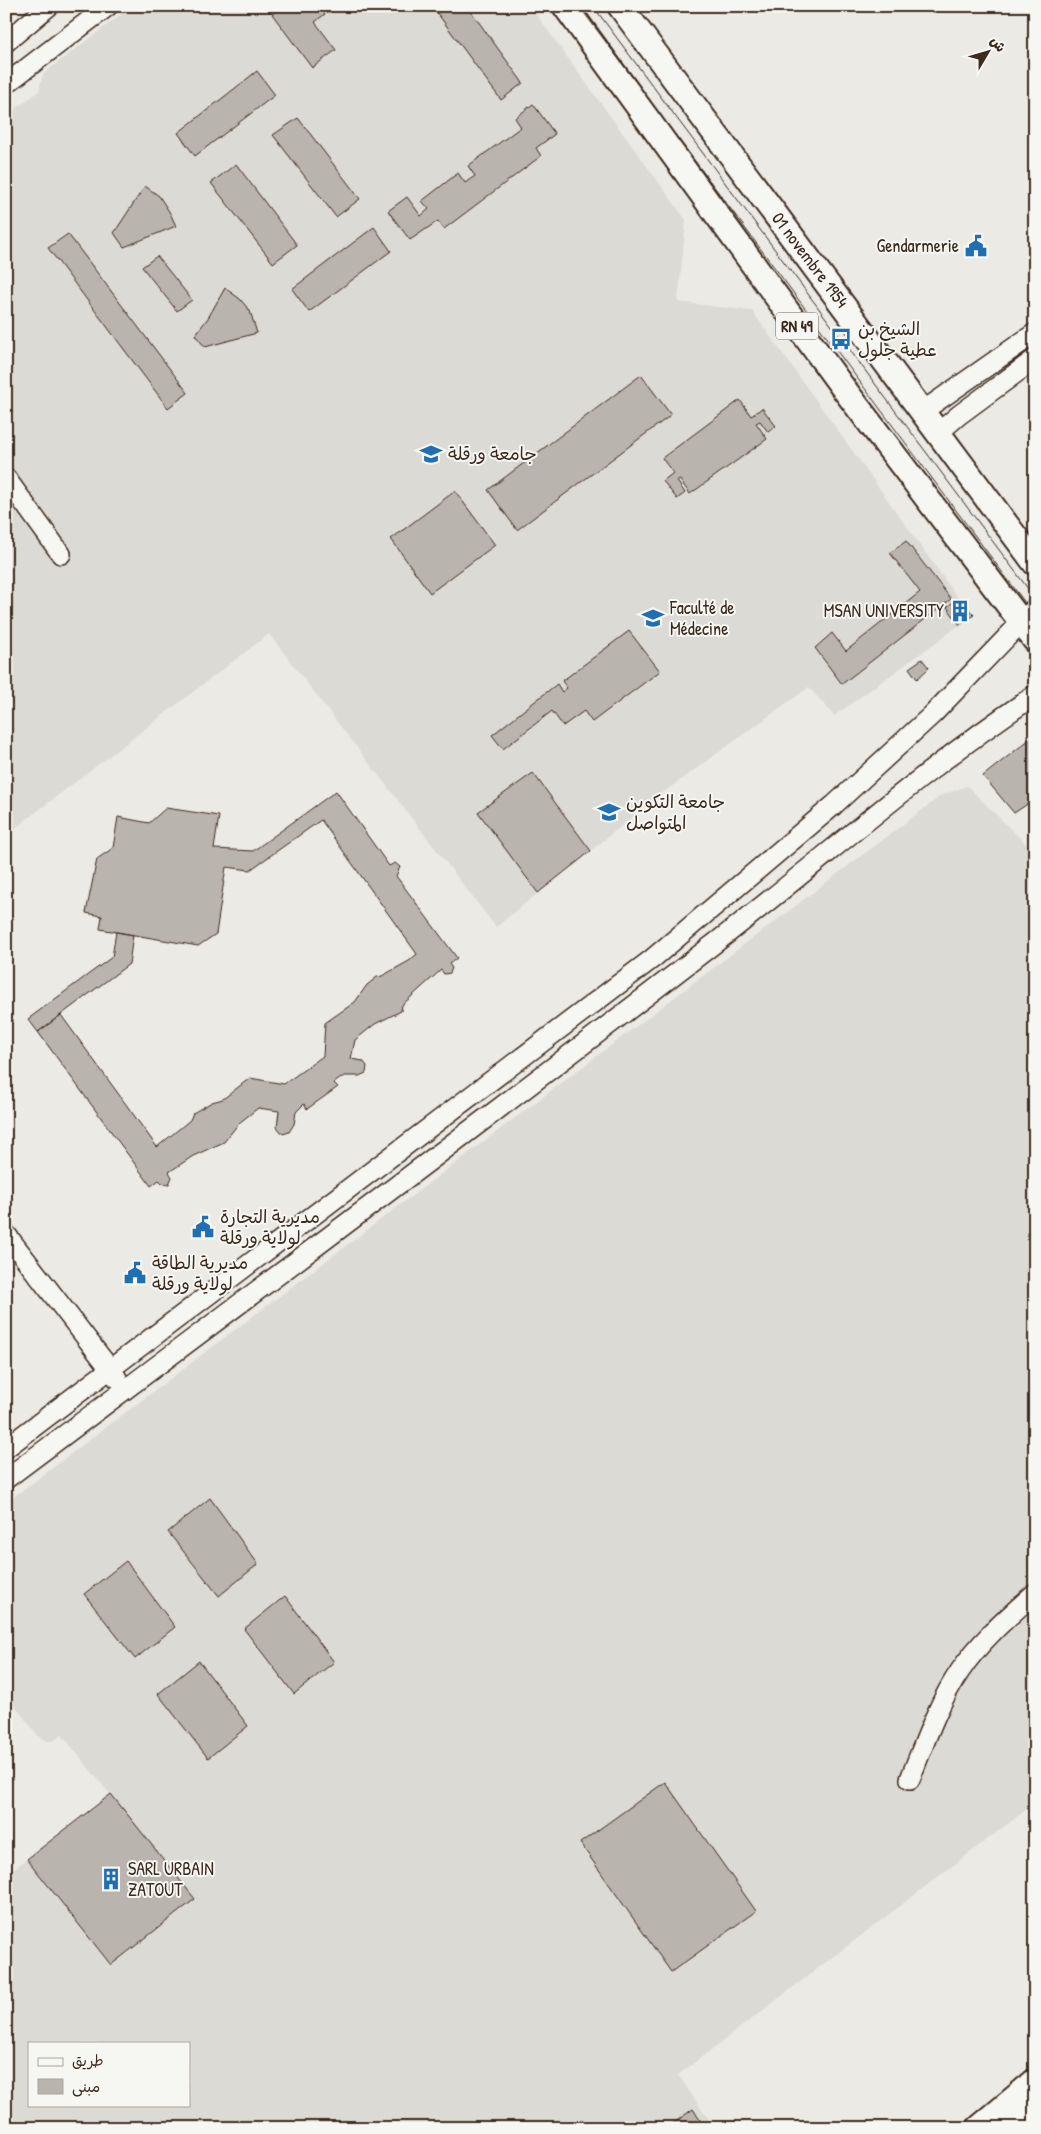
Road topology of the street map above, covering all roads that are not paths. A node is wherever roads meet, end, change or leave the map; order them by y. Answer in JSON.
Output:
{"nodes":[{"id":1,"x":50,"y":6,"type":"edge"},
{"id":2,"x":108,"y":6,"type":"edge"},
{"id":3,"x":565,"y":6,"type":"edge"},
{"id":4,"x":620,"y":6,"type":"edge"},
{"id":5,"x":6,"y":42,"type":"edge"},
{"id":6,"x":6,"y":84,"type":"edge"},
{"id":7,"x":1035,"y":333,"type":"edge"},
{"id":8,"x":1035,"y":359,"type":"edge"},
{"id":9,"x":923,"y":411,"type":"junction"},
{"id":10,"x":938,"y":433,"type":"junction"},
{"id":11,"x":6,"y":478,"type":"edge"},
{"id":12,"x":61,"y":554,"type":"dead end"},
{"id":13,"x":1035,"y":563,"type":"edge"},
{"id":14,"x":1030,"y":624,"type":"edge"},
{"id":15,"x":1035,"y":695,"type":"edge"},
{"id":16,"x":592,"y":1005,"type":"junction"},
{"id":17,"x":607,"y":1026,"type":"junction"},
{"id":18,"x":454,"y":1110,"type":"junction"},
{"id":19,"x":470,"y":1130,"type":"junction"},
{"id":20,"x":6,"y":1234,"type":"edge"},
{"id":21,"x":110,"y":1369,"type":"junction"},
{"id":22,"x":125,"y":1390,"type":"junction"},
{"id":23,"x":6,"y":1448,"type":"edge"},
{"id":24,"x":6,"y":1479,"type":"edge"},
{"id":25,"x":1035,"y":1594,"type":"edge"},
{"id":26,"x":910,"y":1779,"type":"dead end"},
{"id":27,"x":1035,"y":2081,"type":"edge"},
{"id":28,"x":1035,"y":2108,"type":"edge"},
{"id":29,"x":979,"y":2128,"type":"edge"},
{"id":30,"x":1012,"y":2128,"type":"edge"}],
"edges":[{"from":1,"to":5,"type":"street"},
{"from":2,"to":6,"type":"street"},
{"from":3,"to":14,"type":"main road","number":"RN 49"},
{"from":4,"to":9,"type":"main road","name":"01 novembre 1954","number":"RN 49"},
{"from":7,"to":9,"type":"street"},
{"from":8,"to":10,"type":"street"},
{"from":9,"to":10,"type":"main road","name":"01 novembre 1954","number":"RN 49"},
{"from":10,"to":13,"type":"main road","name":"01 novembre 1954","number":"RN 49"},
{"from":11,"to":12,"type":"street"},
{"from":14,"to":16,"type":"street"},
{"from":15,"to":17,"type":"street"},
{"from":16,"to":17,"type":"street"},
{"from":16,"to":18,"type":"street"},
{"from":17,"to":19,"type":"street"},
{"from":18,"to":19,"type":"street"},
{"from":18,"to":21,"type":"street"},
{"from":19,"to":22,"type":"street"},
{"from":20,"to":21,"type":"street"},
{"from":21,"to":22,"type":"street"},
{"from":21,"to":23,"type":"street"},
{"from":22,"to":24,"type":"street"},
{"from":25,"to":26,"type":"street"},
{"from":27,"to":29,"type":"main road"},
{"from":28,"to":30,"type":"main road"}]}
